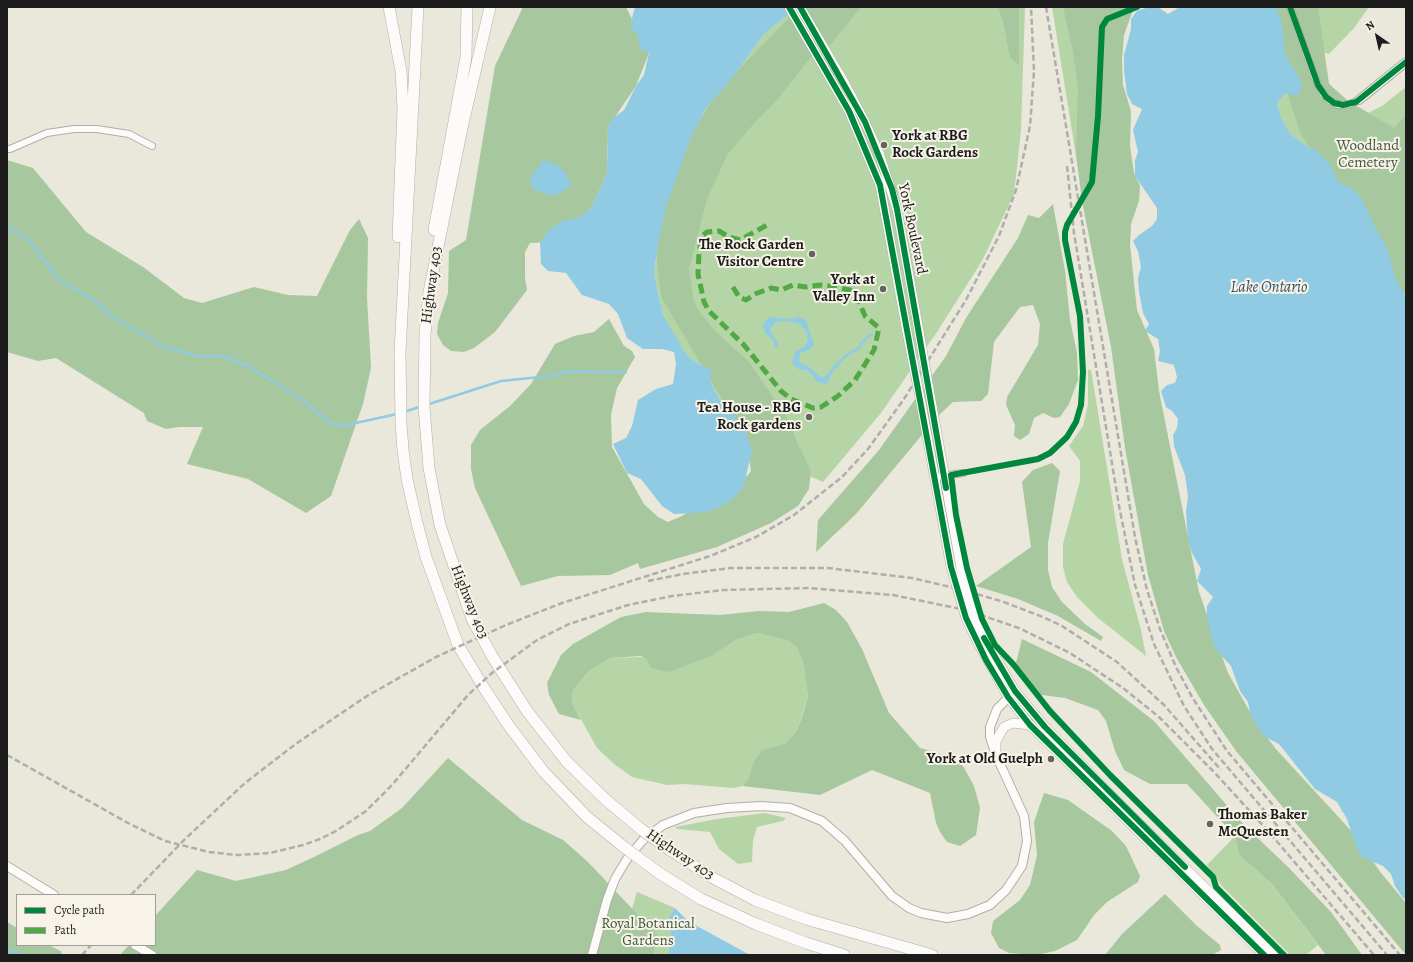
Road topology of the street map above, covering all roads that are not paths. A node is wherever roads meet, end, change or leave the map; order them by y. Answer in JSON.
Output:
{"nodes":[{"id":1,"x":389,"y":7,"type":"edge"},
{"id":2,"x":418,"y":7,"type":"edge"},
{"id":3,"x":467,"y":7,"type":"edge"},
{"id":4,"x":490,"y":7,"type":"edge"},
{"id":5,"x":789,"y":7,"type":"edge"},
{"id":6,"x":800,"y":7,"type":"edge"},
{"id":7,"x":1290,"y":7,"type":"edge"},
{"id":8,"x":1406,"y":62,"type":"edge"},
{"id":9,"x":1359,"y":100,"type":"joint"},
{"id":10,"x":152,"y":146,"type":"dead end"},
{"id":11,"x":7,"y":149,"type":"edge"},
{"id":12,"x":434,"y":265,"type":"junction"},
{"id":13,"x":400,"y":342,"type":"junction"},
{"id":14,"x":963,"y":473,"type":"dead end"},
{"id":15,"x":940,"y":476,"type":"junction"},
{"id":16,"x":980,"y":638,"type":"junction"},
{"id":17,"x":1015,"y":691,"type":"junction"},
{"id":18,"x":1008,"y":697,"type":"junction"},
{"id":19,"x":1030,"y":725,"type":"junction"},
{"id":20,"x":996,"y":755,"type":"junction"},
{"id":21,"x":7,"y":866,"type":"edge"},
{"id":22,"x":52,"y":894,"type":"edge"},
{"id":23,"x":806,"y":944,"type":"junction"},
{"id":24,"x":137,"y":946,"type":"edge"},
{"id":25,"x":912,"y":950,"type":"junction"},
{"id":26,"x":152,"y":955,"type":"edge"},
{"id":27,"x":592,"y":955,"type":"edge"},
{"id":28,"x":829,"y":955,"type":"edge"},
{"id":29,"x":844,"y":955,"type":"edge"},
{"id":30,"x":932,"y":955,"type":"edge"},
{"id":31,"x":938,"y":955,"type":"edge"},
{"id":32,"x":1264,"y":955,"type":"edge"},
{"id":33,"x":1274,"y":955,"type":"edge"}],
"edges":[{"from":1,"to":13,"type":"highway"},
{"from":2,"to":13,"type":"highway","name":"Highway 403"},
{"from":3,"to":12,"type":"highway"},
{"from":4,"to":12,"type":"highway","name":"Highway 403"},
{"from":5,"to":15,"type":"main road","name":"York Boulevard","bridge":true},
{"from":6,"to":15,"type":"main road","name":"York Boulevard","bridge":true},
{"from":7,"to":9,"type":"street"},
{"from":8,"to":9,"type":"street"},
{"from":10,"to":11,"type":"street"},
{"from":12,"to":25,"type":"highway","name":"Highway 403","bridge":true},
{"from":13,"to":23,"type":"highway","name":"Highway 403","bridge":true},
{"from":14,"to":15,"type":"street"},
{"from":15,"to":16,"type":"main road","name":"York Boulevard","bridge":true},
{"from":15,"to":16,"type":"main road","name":"York Boulevard","bridge":true},
{"from":16,"to":17,"type":"main road","name":"York Boulevard"},
{"from":16,"to":18,"type":"main road","name":"York Boulevard"},
{"from":17,"to":18,"type":"street"},
{"from":17,"to":33,"type":"main road","name":"York Boulevard"},
{"from":18,"to":19,"type":"main road","name":"York Boulevard"},
{"from":18,"to":20,"type":"street"},
{"from":19,"to":20,"type":"main road"},
{"from":19,"to":32,"type":"main road","name":"York Boulevard"},
{"from":20,"to":27,"type":"street"},
{"from":21,"to":22,"type":"street"},
{"from":23,"to":28,"type":"highway"},
{"from":23,"to":29,"type":"highway","name":"Highway 403"},
{"from":24,"to":26,"type":"street"},
{"from":25,"to":30,"type":"highway","name":"Highway 403"},
{"from":25,"to":31,"type":"highway"}]}
